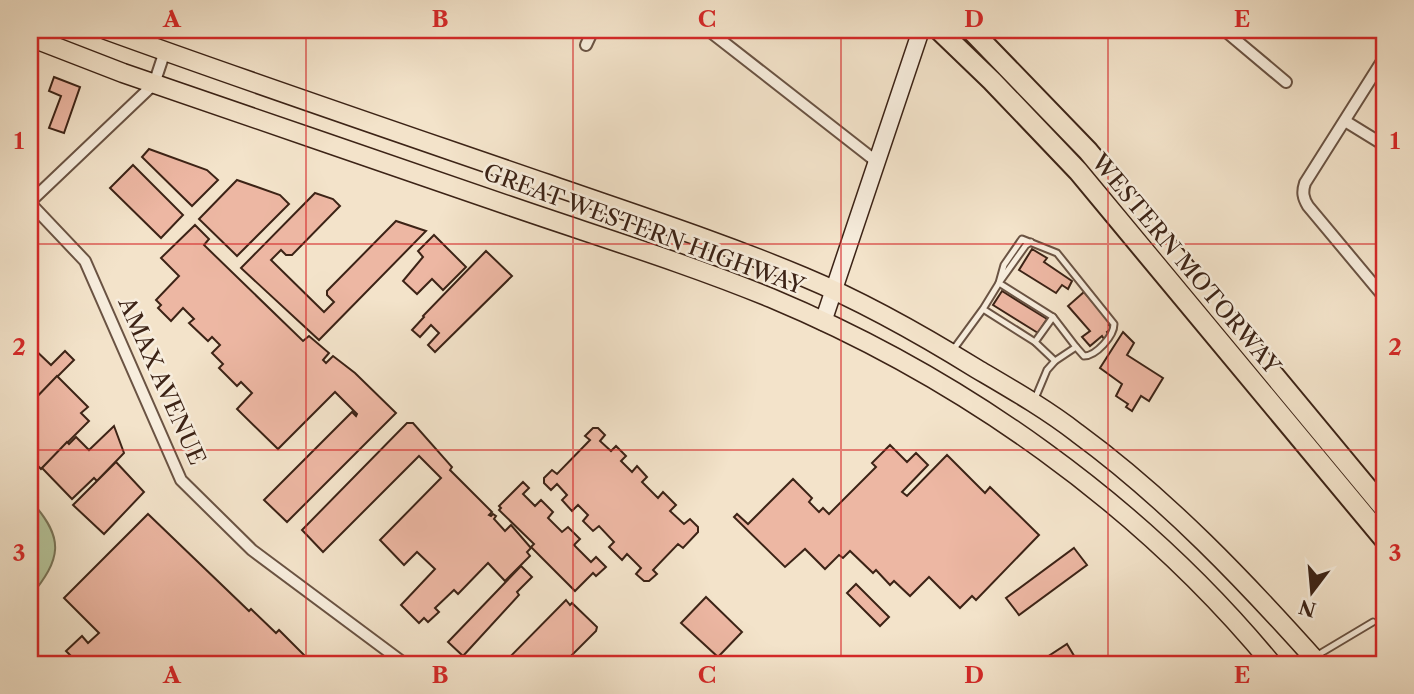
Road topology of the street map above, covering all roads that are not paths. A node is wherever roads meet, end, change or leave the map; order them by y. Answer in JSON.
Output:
{"nodes":[{"id":1,"x":106,"y":30,"type":"edge"},
{"id":2,"x":593,"y":30,"type":"edge"},
{"id":3,"x":708,"y":30,"type":"edge"},
{"id":4,"x":921,"y":30,"type":"edge"},
{"id":5,"x":939,"y":30,"type":"edge"},
{"id":6,"x":971,"y":30,"type":"edge"},
{"id":7,"x":1224,"y":30,"type":"edge"},
{"id":8,"x":1240,"y":35,"type":"edge"},
{"id":9,"x":30,"y":37,"type":"edge"},
{"id":10,"x":586,"y":45,"type":"dead end"},
{"id":11,"x":165,"y":51,"type":"junction"},
{"id":12,"x":1384,"y":58,"type":"edge"},
{"id":13,"x":1286,"y":82,"type":"dead end"},
{"id":14,"x":153,"y":84,"type":"junction"},
{"id":15,"x":1345,"y":121,"type":"junction"},
{"id":16,"x":1384,"y":145,"type":"edge"},
{"id":17,"x":877,"y":162,"type":"junction"},
{"id":18,"x":30,"y":203,"type":"edge"},
{"id":19,"x":999,"y":283,"type":"junction"},
{"id":20,"x":834,"y":291,"type":"junction"},
{"id":21,"x":1384,"y":297,"type":"edge"},
{"id":22,"x":983,"y":309,"type":"junction"},
{"id":23,"x":1053,"y":317,"type":"junction"},
{"id":24,"x":823,"y":322,"type":"junction"},
{"id":25,"x":1035,"y":342,"type":"junction"},
{"id":26,"x":1076,"y":347,"type":"junction"},
{"id":27,"x":951,"y":353,"type":"junction"},
{"id":28,"x":1055,"y":361,"type":"junction"},
{"id":29,"x":1033,"y":403,"type":"junction"},
{"id":30,"x":1384,"y":508,"type":"edge"},
{"id":31,"x":1384,"y":539,"type":"edge"},
{"id":32,"x":1373,"y":622,"type":"dead end"},
{"id":33,"x":1312,"y":662,"type":"edge"},
{"id":34,"x":405,"y":664,"type":"edge"},
{"id":35,"x":1272,"y":664,"type":"edge"}],
"edges":[{"from":1,"to":11,"type":"highway","name":"GREAT WESTERN HIGHWAY"},
{"from":2,"to":10,"type":"street"},
{"from":3,"to":17,"type":"street"},
{"from":4,"to":17,"type":"main road"},
{"from":5,"to":31,"type":"highway","name":"WESTERN MOTORWAY"},
{"from":6,"to":30,"type":"highway","name":"WESTERN MOTORWAY"},
{"from":7,"to":8,"type":"street"},
{"from":8,"to":13,"type":"street"},
{"from":9,"to":14,"type":"highway","name":"GREAT WESTERN HIGHWAY"},
{"from":11,"to":14,"type":"street"},
{"from":11,"to":20,"type":"highway","name":"GREAT WESTERN HIGHWAY"},
{"from":12,"to":15,"type":"street"},
{"from":14,"to":18,"type":"street"},
{"from":14,"to":24,"type":"highway","name":"GREAT WESTERN HIGHWAY"},
{"from":15,"to":16,"type":"street"},
{"from":15,"to":21,"type":"street"},
{"from":17,"to":20,"type":"main road"},
{"from":18,"to":34,"type":"street","name":"AMAX AVENUE"},
{"from":19,"to":22,"type":"lane"},
{"from":19,"to":23,"type":"lane"},
{"from":19,"to":26,"type":"lane"},
{"from":20,"to":24,"type":"main road"},
{"from":20,"to":27,"type":"highway","name":"GREAT WESTERN HIGHWAY"},
{"from":22,"to":25,"type":"lane"},
{"from":22,"to":27,"type":"lane"},
{"from":23,"to":25,"type":"lane"},
{"from":23,"to":26,"type":"lane"},
{"from":24,"to":35,"type":"highway","name":"GREAT WESTERN HIGHWAY"},
{"from":25,"to":28,"type":"lane"},
{"from":26,"to":28,"type":"lane"},
{"from":27,"to":29,"type":"highway","name":"GREAT WESTERN HIGHWAY"},
{"from":28,"to":29,"type":"lane"},
{"from":29,"to":33,"type":"highway","name":"GREAT WESTERN HIGHWAY"},
{"from":32,"to":33,"type":"lane"}]}
